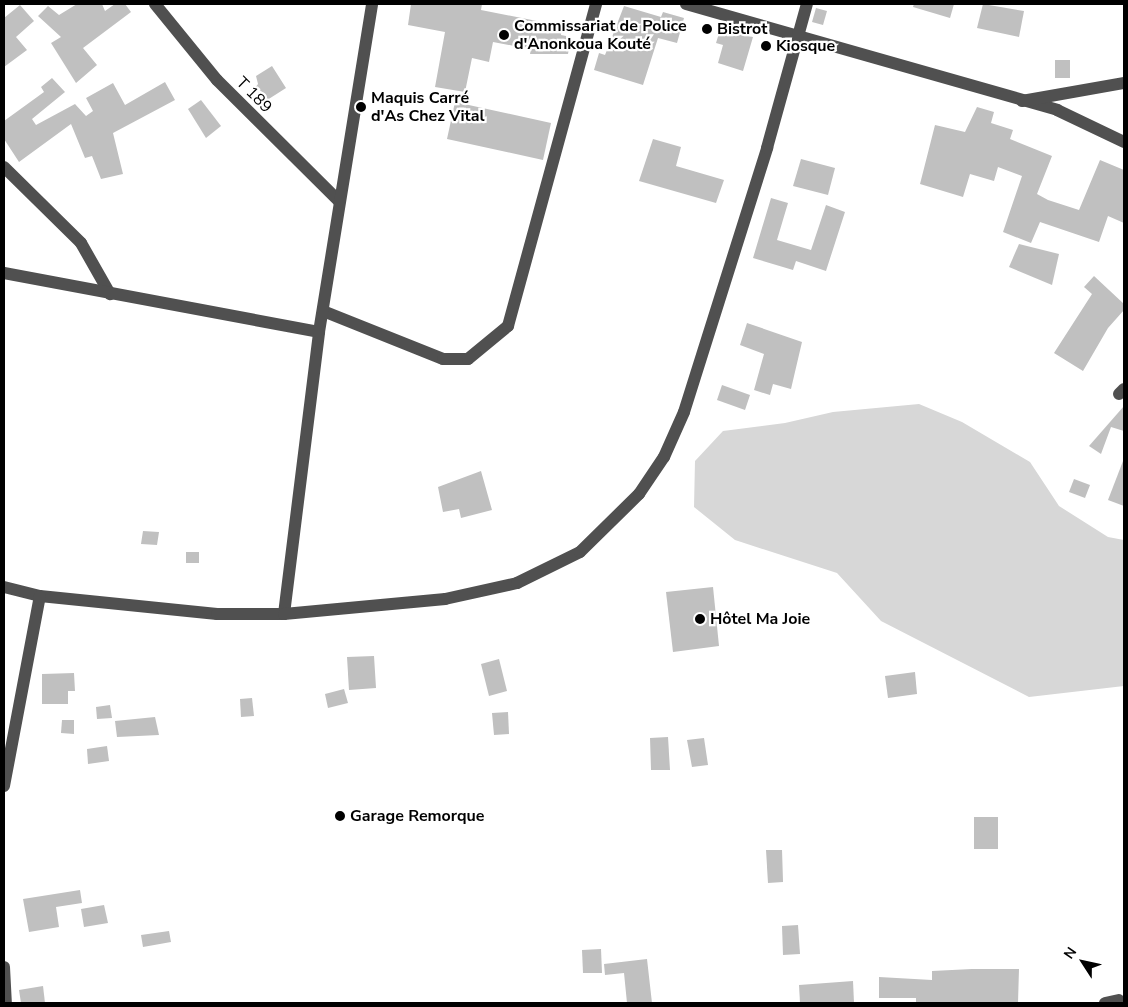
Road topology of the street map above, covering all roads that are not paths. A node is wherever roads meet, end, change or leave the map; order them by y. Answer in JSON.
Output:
{"nodes":[{"id":1,"x":155,"y":4,"type":"edge"},
{"id":2,"x":372,"y":4,"type":"edge"},
{"id":3,"x":596,"y":4,"type":"edge"},
{"id":4,"x":686,"y":4,"type":"edge"},
{"id":5,"x":807,"y":4,"type":"edge"},
{"id":6,"x":797,"y":36,"type":"junction"},
{"id":7,"x":1124,"y":82,"type":"edge"},
{"id":8,"x":1022,"y":101,"type":"junction"},
{"id":9,"x":1124,"y":142,"type":"edge"},
{"id":10,"x":4,"y":167,"type":"edge"},
{"id":11,"x":338,"y":202,"type":"junction"},
{"id":12,"x":4,"y":273,"type":"edge"},
{"id":13,"x":110,"y":294,"type":"junction"},
{"id":14,"x":323,"y":311,"type":"junction"},
{"id":15,"x":319,"y":332,"type":"junction"},
{"id":16,"x":4,"y":587,"type":"edge"},
{"id":17,"x":40,"y":596,"type":"junction"},
{"id":18,"x":284,"y":614,"type":"junction"},
{"id":19,"x":4,"y":786,"type":"edge"},
{"id":20,"x":4,"y":967,"type":"edge"},
{"id":21,"x":1119,"y":1000,"type":"dead end"},
{"id":22,"x":6,"y":1003,"type":"edge"},
{"id":23,"x":1105,"y":1003,"type":"edge"}],
"edges":[{"from":1,"to":11,"type":"street","name":"T 189"},
{"from":2,"to":11,"type":"street"},
{"from":3,"to":14,"type":"street"},
{"from":4,"to":6,"type":"street"},
{"from":5,"to":6,"type":"street"},
{"from":6,"to":8,"type":"street"},
{"from":6,"to":18,"type":"street"},
{"from":7,"to":8,"type":"street"},
{"from":8,"to":9,"type":"street"},
{"from":10,"to":13,"type":"street"},
{"from":11,"to":14,"type":"street"},
{"from":12,"to":13,"type":"street"},
{"from":13,"to":15,"type":"street"},
{"from":14,"to":15,"type":"street"},
{"from":15,"to":18,"type":"street"},
{"from":16,"to":17,"type":"street"},
{"from":17,"to":18,"type":"street"},
{"from":17,"to":19,"type":"street"},
{"from":20,"to":22,"type":"street"},
{"from":21,"to":23,"type":"street"}]}
